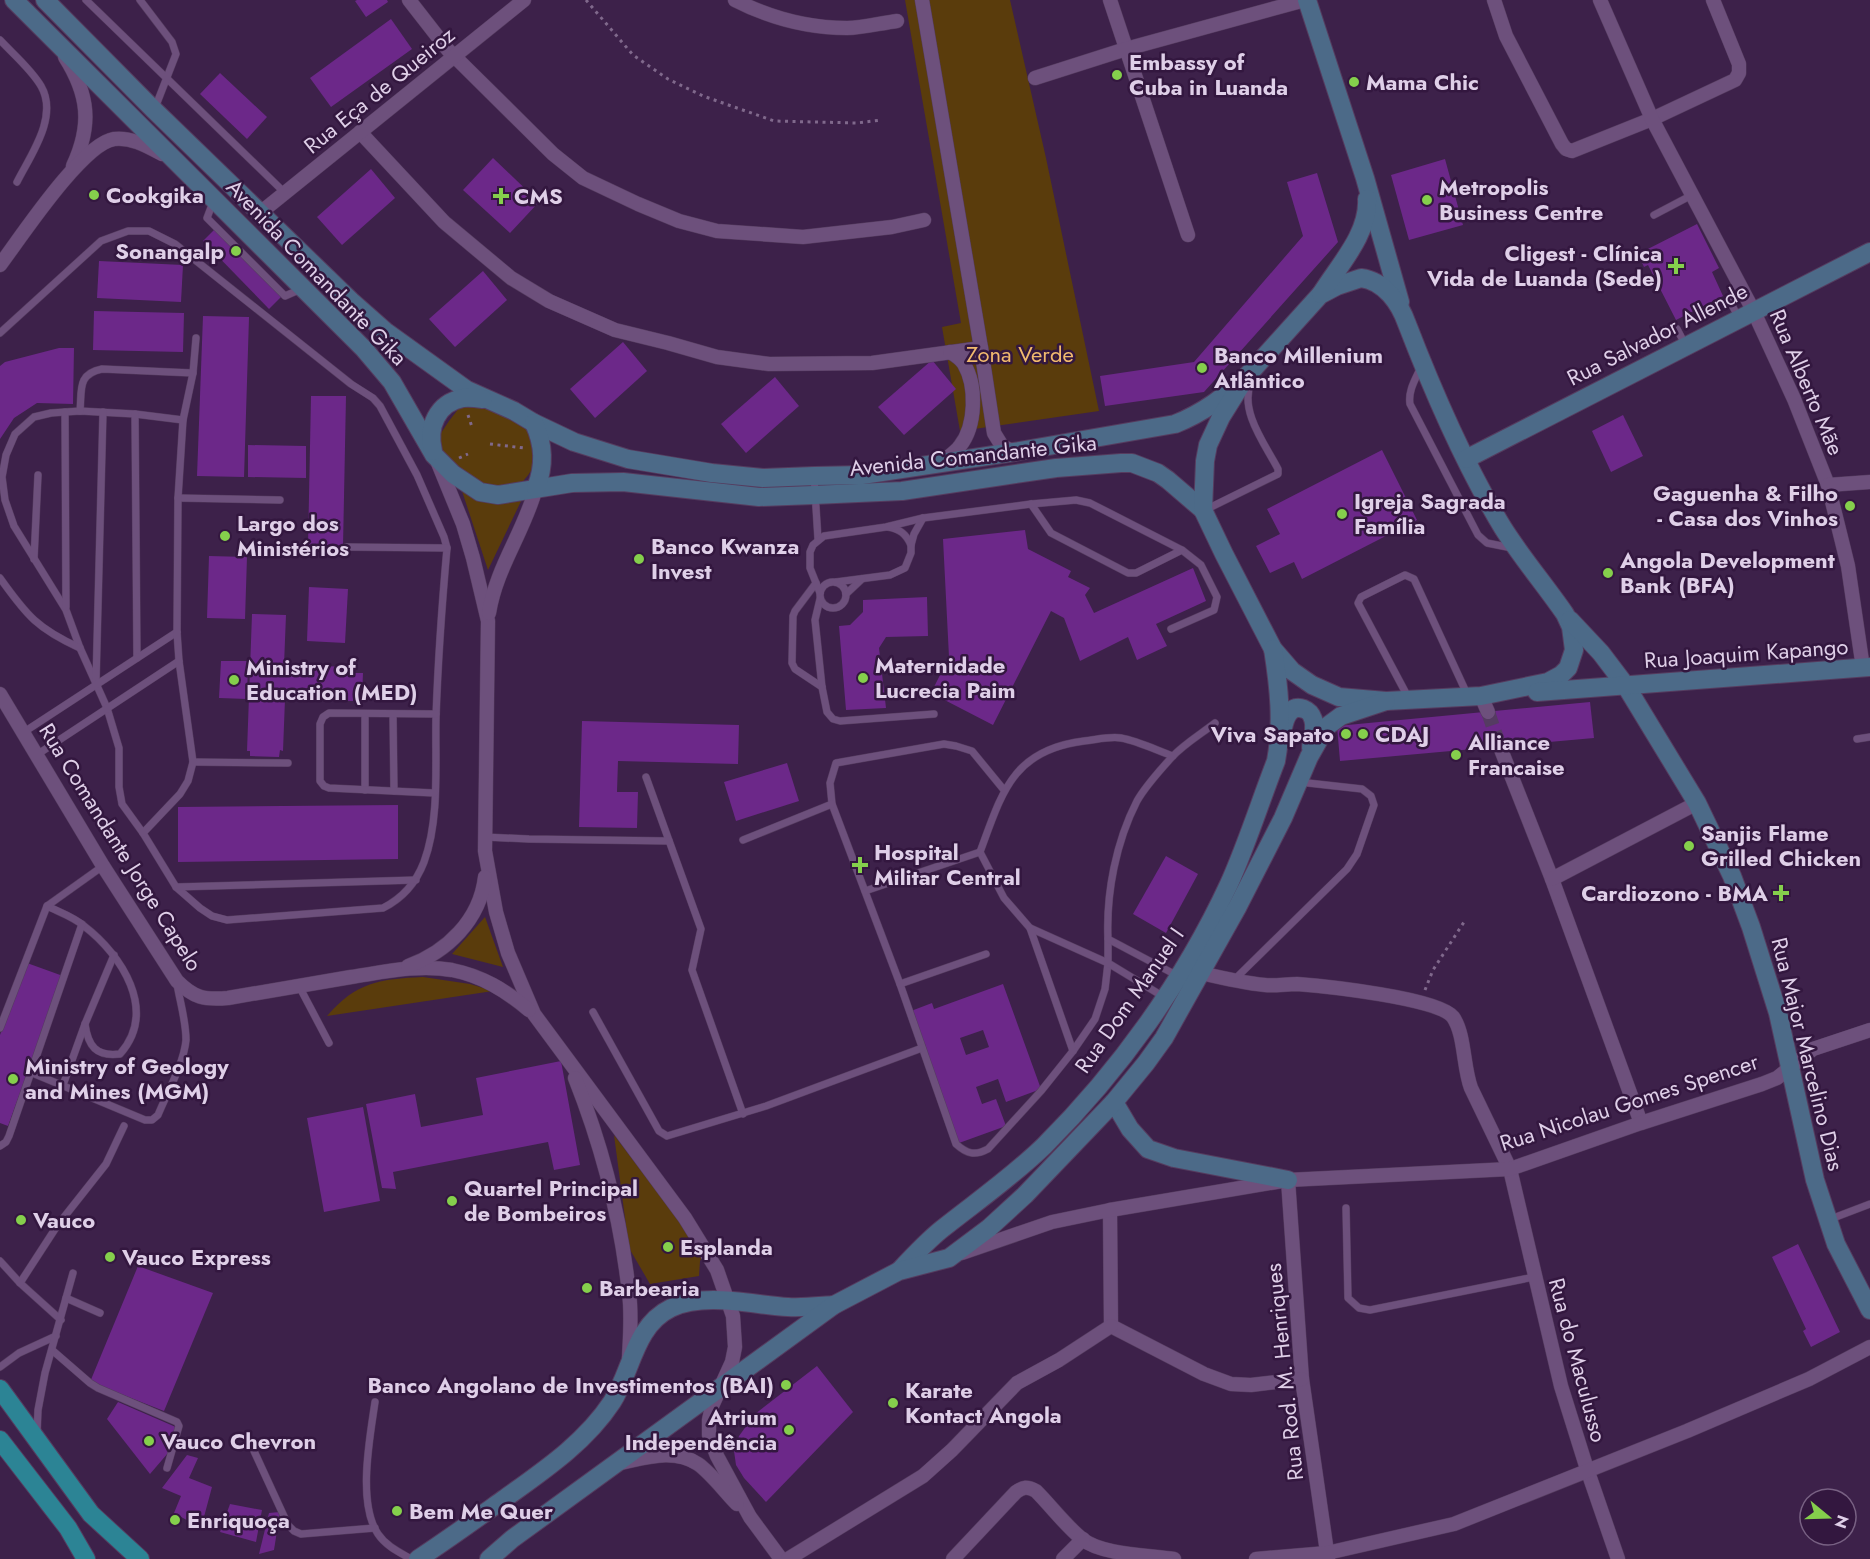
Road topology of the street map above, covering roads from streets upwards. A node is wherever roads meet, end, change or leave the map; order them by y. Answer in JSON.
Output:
{"nodes":[{"id":1,"x":14,"y":0,"type":"edge"},
{"id":2,"x":45,"y":0,"type":"edge"},
{"id":3,"x":408,"y":0,"type":"edge"},
{"id":4,"x":524,"y":0,"type":"edge"},
{"id":5,"x":735,"y":0,"type":"edge"},
{"id":6,"x":922,"y":0,"type":"edge"},
{"id":7,"x":1110,"y":0,"type":"edge"},
{"id":8,"x":1306,"y":0,"type":"edge"},
{"id":9,"x":1494,"y":0,"type":"edge"},
{"id":10,"x":1600,"y":0,"type":"edge"},
{"id":11,"x":1713,"y":0,"type":"edge"},
{"id":12,"x":897,"y":21,"type":"dead end"},
{"id":13,"x":52,"y":38,"type":"junction"},
{"id":14,"x":1126,"y":49,"type":"junction"},
{"id":15,"x":454,"y":56,"type":"junction"},
{"id":16,"x":1035,"y":78,"type":"dead end"},
{"id":17,"x":1652,"y":119,"type":"junction"},
{"id":18,"x":360,"y":132,"type":"junction"},
{"id":19,"x":177,"y":163,"type":"junction"},
{"id":20,"x":71,"y":172,"type":"junction"},
{"id":21,"x":1365,"y":178,"type":"junction"},
{"id":22,"x":260,"y":213,"type":"junction"},
{"id":23,"x":924,"y":220,"type":"dead end"},
{"id":24,"x":1188,"y":235,"type":"dead end"},
{"id":25,"x":1870,"y":252,"type":"edge"},
{"id":26,"x":0,"y":265,"type":"edge"},
{"id":27,"x":1320,"y":295,"type":"junction"},
{"id":28,"x":1401,"y":308,"type":"junction"},
{"id":29,"x":1747,"y":315,"type":"junction"},
{"id":30,"x":981,"y":348,"type":"junction"},
{"id":31,"x":950,"y":352,"type":"junction"},
{"id":32,"x":1252,"y":372,"type":"junction"},
{"id":33,"x":484,"y":399,"type":"junction"},
{"id":34,"x":534,"y":423,"type":"junction"},
{"id":35,"x":1014,"y":452,"type":"junction"},
{"id":36,"x":434,"y":455,"type":"junction"},
{"id":37,"x":1466,"y":459,"type":"junction"},
{"id":38,"x":942,"y":462,"type":"junction"},
{"id":39,"x":1870,"y":482,"type":"edge"},
{"id":40,"x":1828,"y":485,"type":"junction"},
{"id":41,"x":536,"y":488,"type":"junction"},
{"id":42,"x":1203,"y":510,"type":"junction"},
{"id":43,"x":1565,"y":614,"type":"junction"},
{"id":44,"x":488,"y":621,"type":"junction"},
{"id":45,"x":1273,"y":649,"type":"junction"},
{"id":46,"x":1866,"y":668,"type":"edge"},
{"id":47,"x":1626,"y":686,"type":"junction"},
{"id":48,"x":0,"y":693,"type":"edge"},
{"id":49,"x":1483,"y":699,"type":"junction"},
{"id":50,"x":1386,"y":701,"type":"junction"},
{"id":51,"x":1280,"y":742,"type":"junction"},
{"id":52,"x":1500,"y":747,"type":"tunnel mouth"},
{"id":53,"x":1309,"y":756,"type":"junction"},
{"id":54,"x":1697,"y":803,"type":"junction"},
{"id":55,"x":485,"y":844,"type":"junction"},
{"id":56,"x":1552,"y":879,"type":"junction"},
{"id":57,"x":400,"y":970,"type":"junction"},
{"id":58,"x":1202,"y":973,"type":"junction"},
{"id":59,"x":534,"y":1014,"type":"junction"},
{"id":60,"x":1870,"y":1030,"type":"edge"},
{"id":61,"x":567,"y":1060,"type":"junction"},
{"id":62,"x":1789,"y":1067,"type":"junction"},
{"id":63,"x":1114,"y":1102,"type":"junction"},
{"id":64,"x":1641,"y":1123,"type":"junction"},
{"id":65,"x":1510,"y":1169,"type":"junction"},
{"id":66,"x":1288,"y":1180,"type":"junction"},
{"id":67,"x":1110,"y":1210,"type":"junction"},
{"id":68,"x":949,"y":1258,"type":"junction"},
{"id":69,"x":899,"y":1271,"type":"junction"},
{"id":70,"x":729,"y":1301,"type":"junction"},
{"id":71,"x":834,"y":1305,"type":"junction"},
{"id":72,"x":1870,"y":1310,"type":"edge"},
{"id":73,"x":1111,"y":1326,"type":"junction"},
{"id":74,"x":1870,"y":1347,"type":"edge"},
{"id":75,"x":628,"y":1362,"type":"junction"},
{"id":76,"x":1302,"y":1379,"type":"junction"},
{"id":77,"x":723,"y":1384,"type":"junction"},
{"id":78,"x":0,"y":1389,"type":"edge"},
{"id":79,"x":0,"y":1440,"type":"edge"},
{"id":80,"x":615,"y":1464,"type":"junction"},
{"id":81,"x":1587,"y":1470,"type":"junction"},
{"id":82,"x":750,"y":1517,"type":"junction"},
{"id":83,"x":1083,"y":1539,"type":"junction"},
{"id":84,"x":1328,"y":1556,"type":"edge"},
{"id":85,"x":86,"y":1559,"type":"edge"},
{"id":86,"x":140,"y":1559,"type":"edge"},
{"id":87,"x":418,"y":1559,"type":"edge"},
{"id":88,"x":489,"y":1559,"type":"edge"},
{"id":89,"x":781,"y":1559,"type":"edge"},
{"id":90,"x":788,"y":1559,"type":"edge"},
{"id":91,"x":953,"y":1559,"type":"edge"},
{"id":92,"x":1063,"y":1559,"type":"edge"},
{"id":93,"x":1173,"y":1559,"type":"edge"},
{"id":94,"x":1256,"y":1559,"type":"edge"},
{"id":95,"x":1618,"y":1559,"type":"edge"}],
"edges":[{"from":1,"to":13,"type":"street","name":"Avenida Comandante Gika"},
{"from":2,"to":22,"type":"street","name":"Avenida Comandante Gika"},
{"from":3,"to":15,"type":"street"},
{"from":4,"to":15,"type":"street","name":"Rua Eça de Queiroz"},
{"from":5,"to":12,"type":"street"},
{"from":6,"to":30,"type":"street"},
{"from":7,"to":14,"type":"street"},
{"from":8,"to":14,"type":"street"},
{"from":8,"to":21,"type":"street"},
{"from":9,"to":17,"type":"street"},
{"from":10,"to":17,"type":"street","name":"Rua Alberto Mãe"},
{"from":11,"to":17,"type":"street"},
{"from":13,"to":19,"type":"street","name":"Avenida Comandante Gika"},
{"from":13,"to":20,"type":"street"},
{"from":14,"to":16,"type":"street"},
{"from":14,"to":24,"type":"street"},
{"from":15,"to":18,"type":"street","name":"Rua Eça de Queiroz"},
{"from":15,"to":23,"type":"street"},
{"from":17,"to":29,"type":"street","name":"Rua Alberto Mãe"},
{"from":18,"to":22,"type":"street","name":"Rua Eça de Queiroz"},
{"from":18,"to":31,"type":"street"},
{"from":19,"to":20,"type":"street"},
{"from":19,"to":36,"type":"street","name":"Avenida Comandante Gika"},
{"from":20,"to":26,"type":"street"},
{"from":21,"to":27,"type":"street"},
{"from":21,"to":28,"type":"street"},
{"from":22,"to":33,"type":"street","name":"Avenida Comandante Gika"},
{"from":25,"to":29,"type":"street","name":"Rua Salvador Allende"},
{"from":27,"to":28,"type":"street"},
{"from":27,"to":32,"type":"street"},
{"from":28,"to":37,"type":"street"},
{"from":29,"to":37,"type":"street","name":"Rua Salvador Allende"},
{"from":29,"to":40,"type":"street","name":"Rua Alberto Mãe"},
{"from":30,"to":31,"type":"street"},
{"from":30,"to":35,"type":"street"},
{"from":31,"to":38,"type":"street"},
{"from":32,"to":35,"type":"street","name":"Avenida Comandante Gika"},
{"from":32,"to":42,"type":"street"},
{"from":33,"to":34,"type":"street","name":"Avenida Comandante Gika"},
{"from":33,"to":36,"type":"street"},
{"from":34,"to":38,"type":"street","name":"Avenida Comandante Gika"},
{"from":34,"to":41,"type":"street"},
{"from":35,"to":38,"type":"street","name":"Avenida Comandante Gika"},
{"from":36,"to":41,"type":"street","name":"Avenida Comandante Gika"},
{"from":36,"to":44,"type":"street"},
{"from":37,"to":43,"type":"street"},
{"from":39,"to":40,"type":"street"},
{"from":40,"to":46,"type":"street","name":"Rua Alberto Mãe"},
{"from":41,"to":42,"type":"street","name":"Avenida Comandante Gika"},
{"from":41,"to":44,"type":"street"},
{"from":42,"to":45,"type":"street"},
{"from":43,"to":47,"type":"street","name":"Rua Major Marcelino Dias"},
{"from":43,"to":49,"type":"street"},
{"from":44,"to":55,"type":"street"},
{"from":45,"to":50,"type":"street"},
{"from":45,"to":51,"type":"street","name":"Rua Dom Manuel I"},
{"from":46,"to":47,"type":"street","name":"Rua Joaquim Kapango"},
{"from":47,"to":49,"type":"street","name":"Rua Joaquim Kapango"},
{"from":47,"to":54,"type":"street","name":"Rua Major Marcelino Dias"},
{"from":48,"to":57,"type":"street","name":"Rua Comandante Jorge Capelo"},
{"from":49,"to":50,"type":"street"},
{"from":50,"to":53,"type":"street","name":"Rua Dom Manuel I"},
{"from":51,"to":53,"type":"street"},
{"from":51,"to":69,"type":"street","name":"Rua Dom Manuel I"},
{"from":52,"to":56,"type":"street"},
{"from":53,"to":58,"type":"street","name":"Rua Dom Manuel I"},
{"from":54,"to":56,"type":"street"},
{"from":54,"to":62,"type":"street","name":"Rua Major Marcelino Dias"},
{"from":55,"to":57,"type":"street","name":"Rua Comandante Jorge Capelo"},
{"from":55,"to":59,"type":"street"},
{"from":56,"to":64,"type":"street"},
{"from":57,"to":59,"type":"street","name":"Rua Comandante Jorge Capelo"},
{"from":58,"to":63,"type":"street","name":"Rua Dom Manuel I"},
{"from":58,"to":65,"type":"street","name":"Rua do Maculusso"},
{"from":59,"to":61,"type":"street"},
{"from":60,"to":62,"type":"street","name":"Rua Nicolau Gomes Spencer"},
{"from":61,"to":70,"type":"street"},
{"from":61,"to":75,"type":"street"},
{"from":62,"to":64,"type":"street","name":"Rua Nicolau Gomes Spencer"},
{"from":62,"to":72,"type":"street","name":"Rua Major Marcelino Dias"},
{"from":63,"to":66,"type":"street"},
{"from":63,"to":68,"type":"street","name":"Rua Dom Manuel I"},
{"from":64,"to":65,"type":"street","name":"Rua Nicolau Gomes Spencer"},
{"from":65,"to":66,"type":"street","name":"Rua Nicolau Gomes Spencer"},
{"from":65,"to":81,"type":"street","name":"Rua do Maculusso"},
{"from":66,"to":67,"type":"street","name":"Rua Nicolau Gomes Spencer"},
{"from":66,"to":76,"type":"street","name":"Rua Rod. M. Henriques"},
{"from":67,"to":68,"type":"street","name":"Rua Nicolau Gomes Spencer"},
{"from":67,"to":73,"type":"street"},
{"from":68,"to":69,"type":"street","name":"Rua Nicolau Gomes Spencer"},
{"from":69,"to":71,"type":"street","name":"Rua Nicolau Gomes Spencer"},
{"from":70,"to":71,"type":"street","name":"Rua Nicolau Gomes Spencer"},
{"from":70,"to":75,"type":"street","name":"Rua Nicolau Gomes Spencer"},
{"from":70,"to":77,"type":"street"},
{"from":71,"to":77,"type":"street","name":"Rua Nicolau Gomes Spencer"},
{"from":73,"to":76,"type":"street"},
{"from":73,"to":90,"type":"street"},
{"from":74,"to":81,"type":"street"},
{"from":75,"to":87,"type":"street","name":"Rua Nicolau Gomes Spencer"},
{"from":76,"to":84,"type":"street","name":"Rua Rod. M. Henriques"},
{"from":77,"to":80,"type":"street","name":"Rua Nicolau Gomes Spencer"},
{"from":77,"to":82,"type":"street"},
{"from":78,"to":86,"type":"main road"},
{"from":79,"to":85,"type":"main road"},
{"from":80,"to":82,"type":"street"},
{"from":80,"to":88,"type":"street","name":"Rua Nicolau Gomes Spencer"},
{"from":81,"to":84,"type":"street"},
{"from":81,"to":95,"type":"street","name":"Rua do Maculusso"},
{"from":82,"to":89,"type":"street"},
{"from":83,"to":91,"type":"street"},
{"from":83,"to":92,"type":"street"},
{"from":83,"to":93,"type":"street"},
{"from":84,"to":94,"type":"street"}]}
